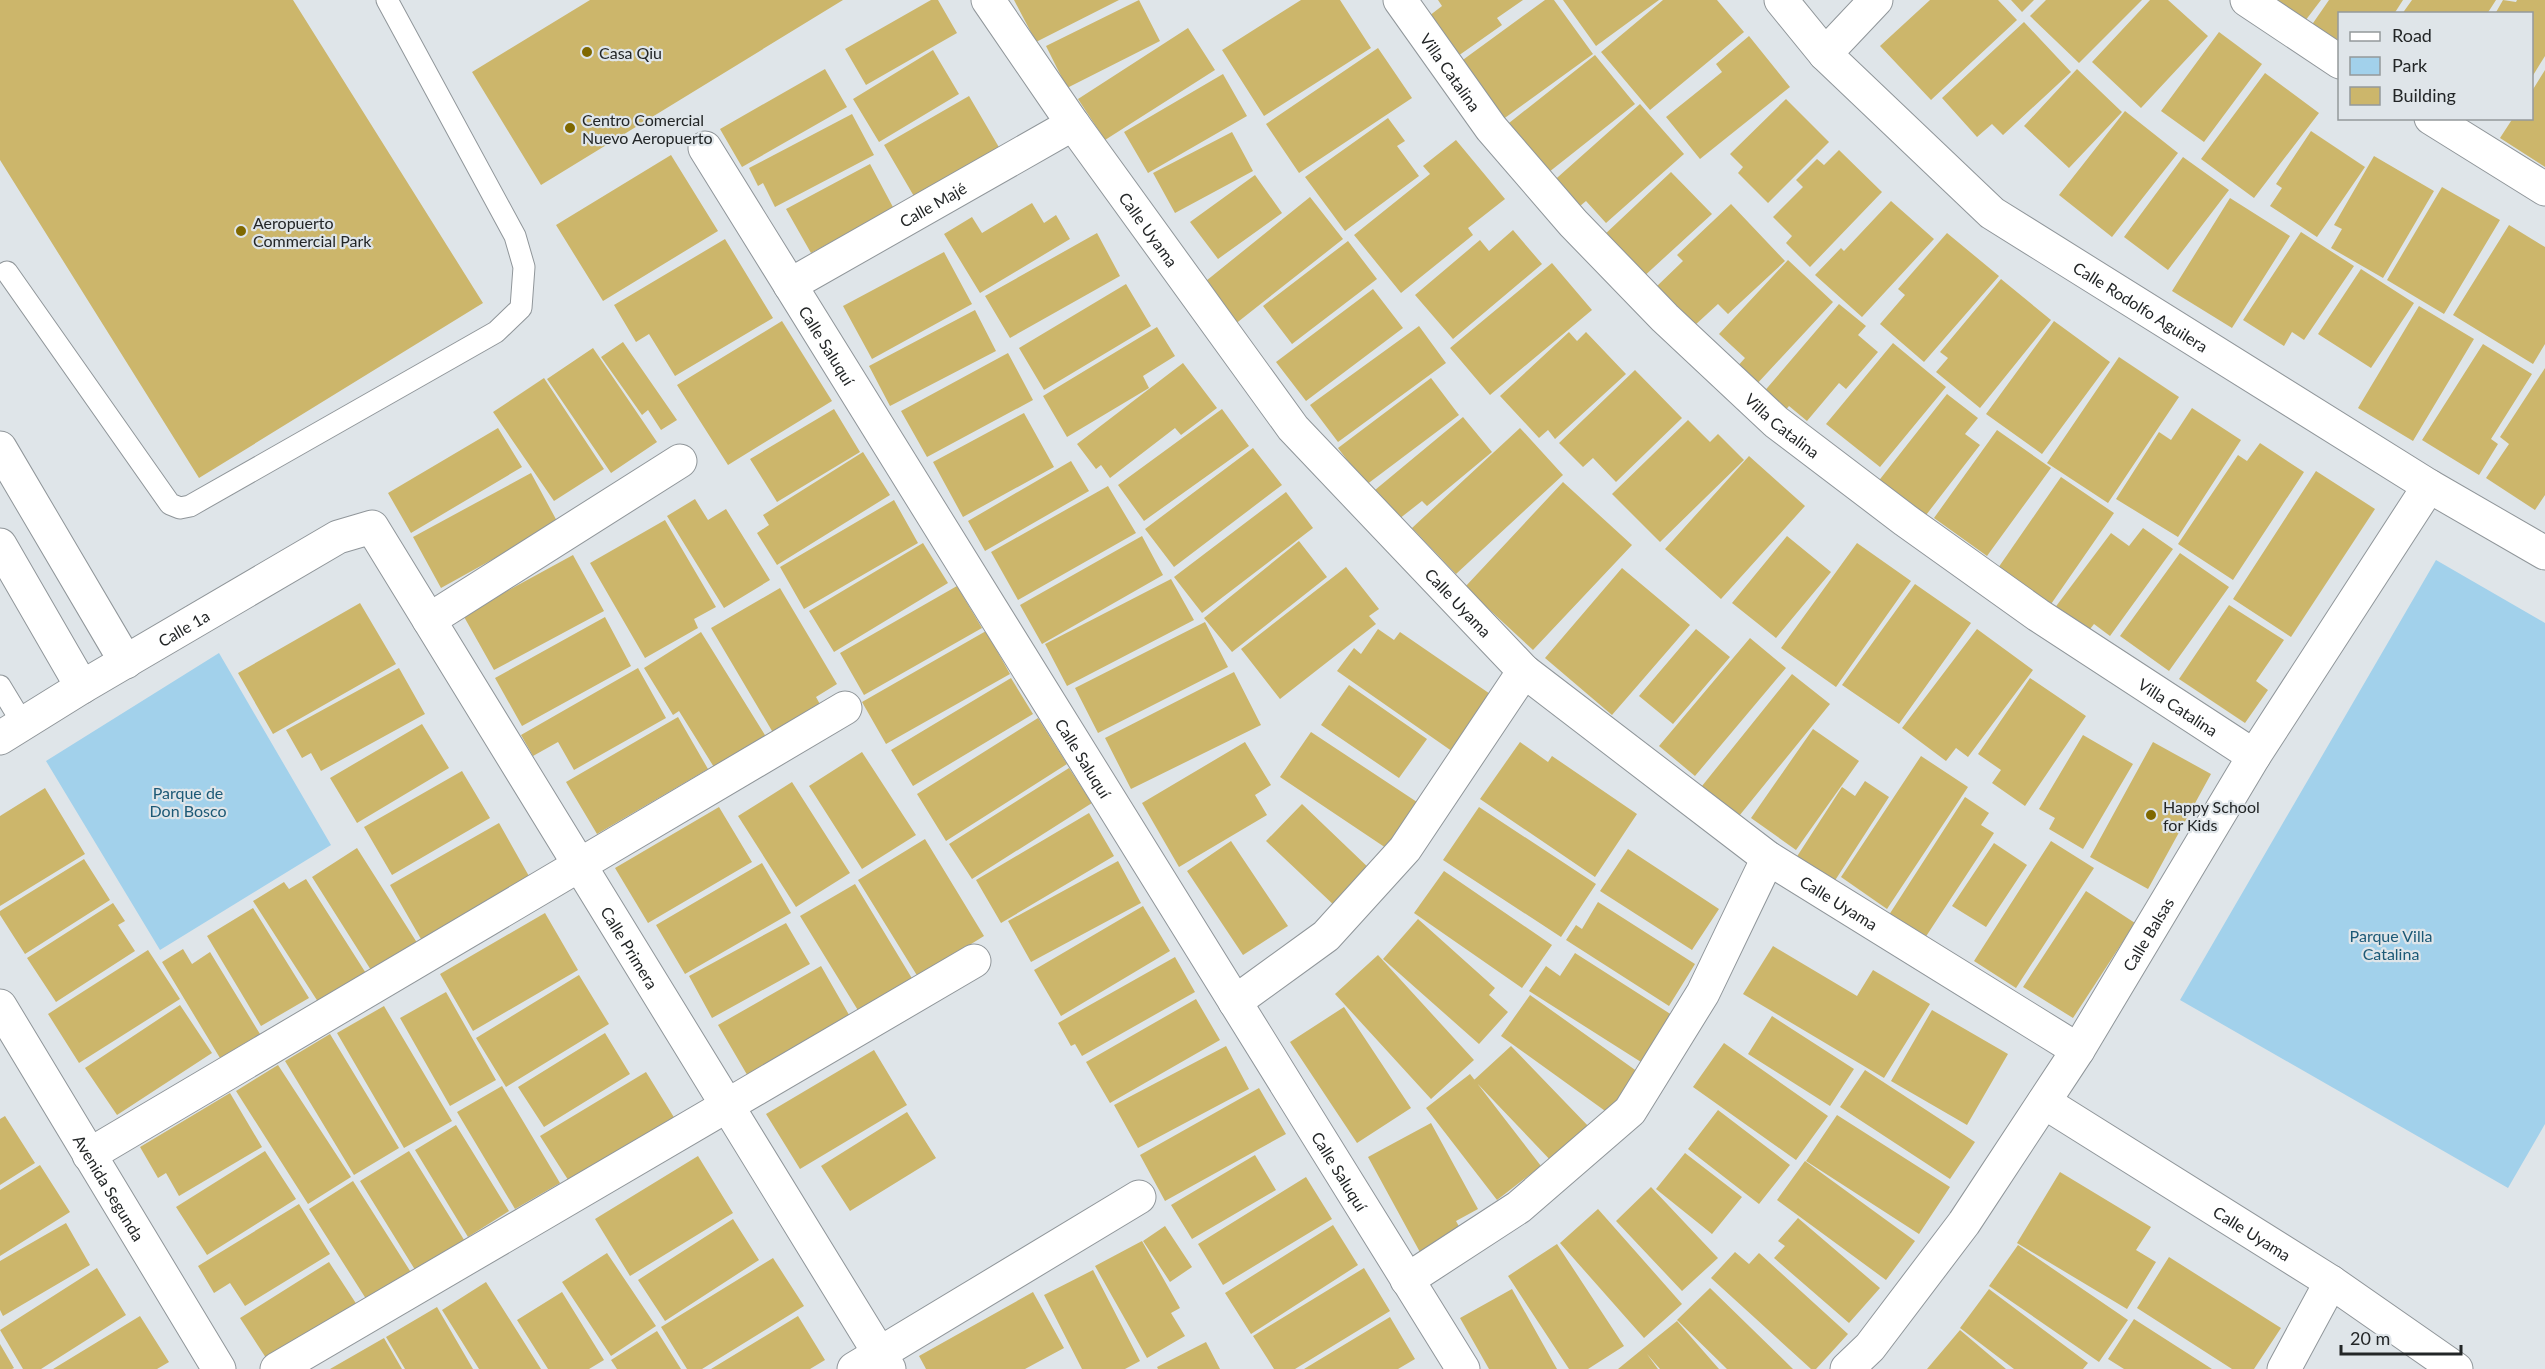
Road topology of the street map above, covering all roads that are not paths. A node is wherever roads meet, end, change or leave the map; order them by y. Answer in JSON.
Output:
{"nodes":[{"id":1,"x":387,"y":0,"type":"edge"},
{"id":2,"x":988,"y":0,"type":"edge"},
{"id":3,"x":1400,"y":0,"type":"edge"},
{"id":4,"x":1781,"y":0,"type":"edge"},
{"id":5,"x":1876,"y":0,"type":"edge"},
{"id":6,"x":2247,"y":0,"type":"edge"},
{"id":7,"x":1825,"y":54,"type":"junction"},
{"id":8,"x":2338,"y":61,"type":"edge"},
{"id":9,"x":2434,"y":120,"type":"edge"},
{"id":10,"x":1073,"y":124,"type":"junction"},
{"id":11,"x":705,"y":148,"type":"dead end"},
{"id":12,"x":2545,"y":189,"type":"edge"},
{"id":13,"x":7,"y":272,"type":"dead end"},
{"id":14,"x":790,"y":285,"type":"junction"},
{"id":15,"x":0,"y":448,"type":"edge"},
{"id":16,"x":680,"y":462,"type":"dead end"},
{"id":17,"x":2429,"y":486,"type":"junction"},
{"id":18,"x":372,"y":527,"type":"joint"},
{"id":19,"x":0,"y":545,"type":"edge"},
{"id":20,"x":2545,"y":553,"type":"edge"},
{"id":21,"x":429,"y":621,"type":"junction"},
{"id":22,"x":126,"y":662,"type":"junction"},
{"id":23,"x":1524,"y":671,"type":"junction"},
{"id":24,"x":0,"y":686,"type":"edge"},
{"id":25,"x":82,"y":687,"type":"junction"},
{"id":26,"x":845,"y":708,"type":"dead end"},
{"id":27,"x":12,"y":731,"type":"edge"},
{"id":28,"x":2254,"y":756,"type":"junction"},
{"id":29,"x":1768,"y":858,"type":"junction"},
{"id":30,"x":579,"y":866,"type":"junction"},
{"id":31,"x":974,"y":961,"type":"dead end"},
{"id":32,"x":1235,"y":1002,"type":"junction"},
{"id":33,"x":0,"y":1005,"type":"edge"},
{"id":34,"x":2078,"y":1050,"type":"junction"},
{"id":35,"x":2043,"y":1102,"type":"junction"},
{"id":36,"x":726,"y":1104,"type":"junction"},
{"id":37,"x":89,"y":1155,"type":"junction"},
{"id":38,"x":1139,"y":1197,"type":"dead end"},
{"id":39,"x":1407,"y":1280,"type":"junction"},
{"id":40,"x":2331,"y":1282,"type":"junction"},
{"id":41,"x":874,"y":1364,"type":"edge"},
{"id":42,"x":219,"y":1369,"type":"edge"},
{"id":43,"x":277,"y":1369,"type":"edge"},
{"id":44,"x":1463,"y":1369,"type":"edge"},
{"id":45,"x":1847,"y":1369,"type":"edge"},
{"id":46,"x":2284,"y":1369,"type":"edge"},
{"id":47,"x":2456,"y":1369,"type":"edge"}],
"edges":[{"from":1,"to":13,"type":"lane"},
{"from":2,"to":10,"type":"street","name":"Calle Uyama"},
{"from":3,"to":28,"type":"street","name":"Villa Catalina"},
{"from":4,"to":7,"type":"street","name":"Calle Rodolfo Aguilera"},
{"from":5,"to":7,"type":"street"},
{"from":6,"to":8,"type":"street"},
{"from":7,"to":17,"type":"street","name":"Calle Rodolfo Aguilera"},
{"from":9,"to":12,"type":"street"},
{"from":10,"to":14,"type":"street","name":"Calle Majé"},
{"from":10,"to":23,"type":"street","name":"Calle Uyama"},
{"from":11,"to":14,"type":"street","name":"Calle Saluquí"},
{"from":14,"to":32,"type":"street","name":"Calle Saluquí"},
{"from":15,"to":22,"type":"street"},
{"from":16,"to":21,"type":"street"},
{"from":17,"to":20,"type":"street","name":"Calle Rodolfo Aguilera"},
{"from":17,"to":28,"type":"street","name":"Calle Balsas"},
{"from":18,"to":21,"type":"street","name":"Calle Primera"},
{"from":18,"to":22,"type":"street","name":"Calle 1a"},
{"from":19,"to":25,"type":"street"},
{"from":21,"to":30,"type":"street","name":"Calle Primera"},
{"from":22,"to":25,"type":"street","name":"Calle 1a"},
{"from":23,"to":29,"type":"street","name":"Calle Uyama"},
{"from":23,"to":32,"type":"street"},
{"from":24,"to":27,"type":"lane"},
{"from":25,"to":27,"type":"street","name":"Calle 1a"},
{"from":26,"to":30,"type":"street"},
{"from":28,"to":34,"type":"street","name":"Calle Balsas"},
{"from":29,"to":34,"type":"street","name":"Calle Uyama"},
{"from":29,"to":39,"type":"street"},
{"from":30,"to":36,"type":"street","name":"Calle Primera"},
{"from":30,"to":37,"type":"street"},
{"from":31,"to":36,"type":"street"},
{"from":32,"to":39,"type":"street","name":"Calle Saluquí"},
{"from":33,"to":37,"type":"street","name":"Avenida Segunda"},
{"from":34,"to":35,"type":"street","name":"Calle Balsas"},
{"from":35,"to":40,"type":"street","name":"Calle Uyama"},
{"from":35,"to":45,"type":"street","name":"Calle Balsas"},
{"from":36,"to":41,"type":"street","name":"Calle Primera"},
{"from":36,"to":43,"type":"street"},
{"from":37,"to":42,"type":"street","name":"Avenida Segunda"},
{"from":38,"to":41,"type":"street"},
{"from":39,"to":44,"type":"street","name":"Calle Saluquí"},
{"from":40,"to":46,"type":"street"},
{"from":40,"to":47,"type":"street","name":"Calle Uyama"}]}
